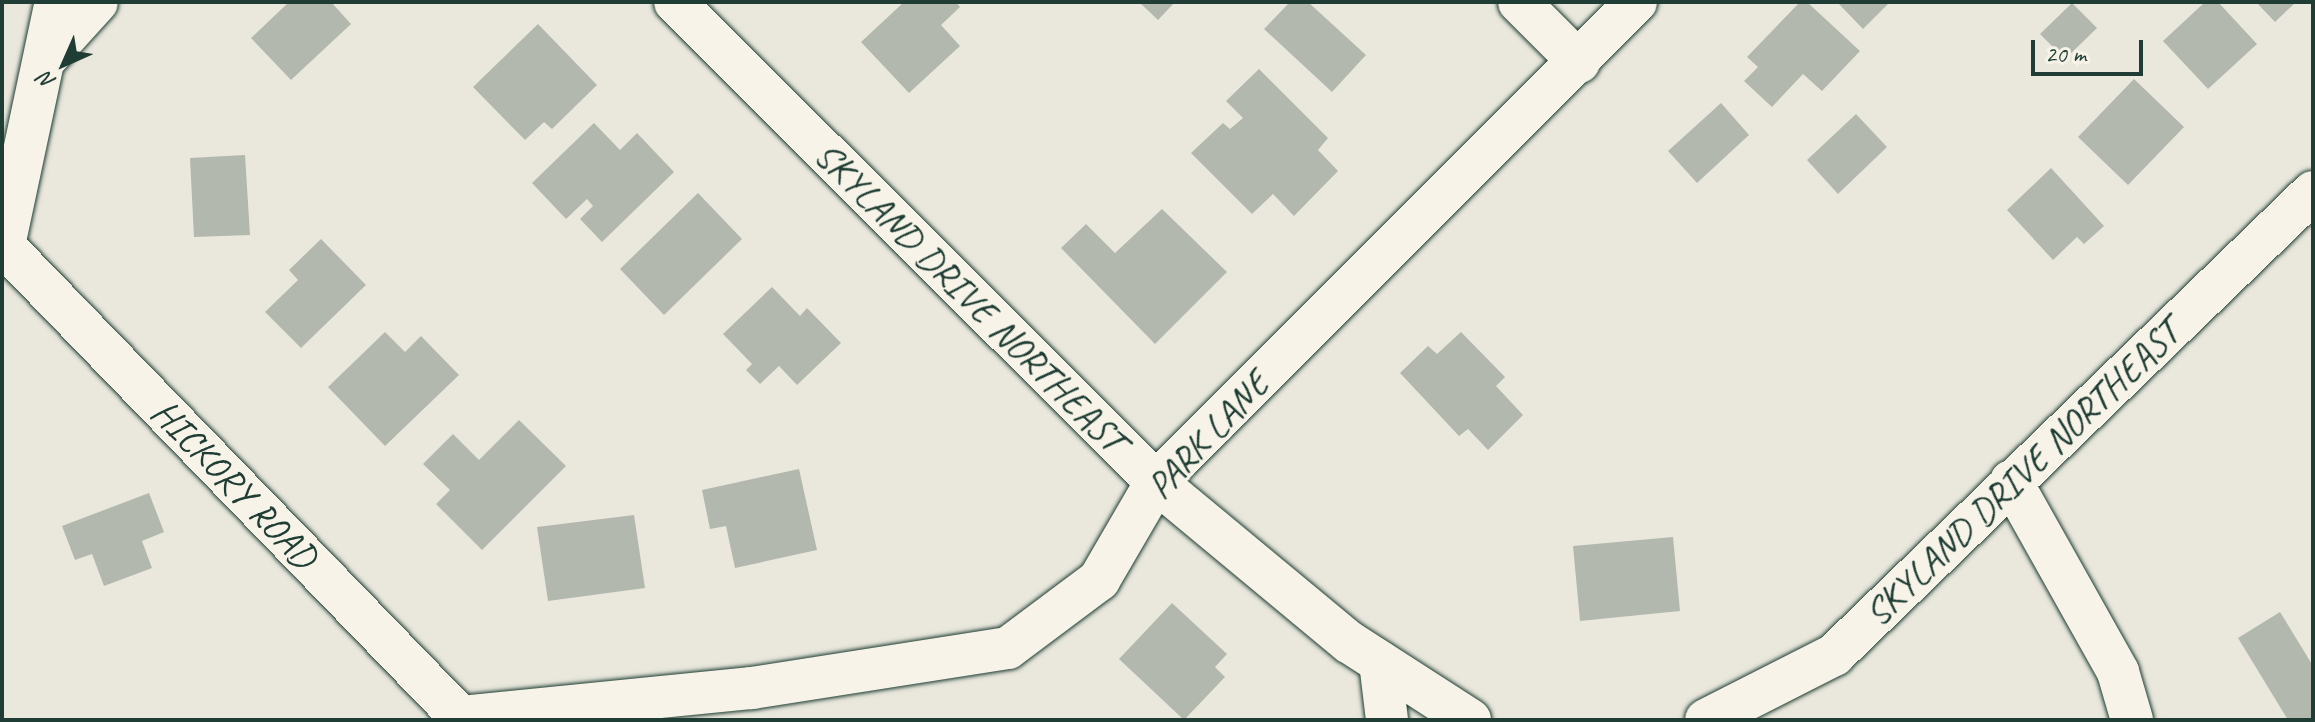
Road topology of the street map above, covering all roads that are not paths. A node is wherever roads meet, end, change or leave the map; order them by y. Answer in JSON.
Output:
{"nodes":[{"id":1,"x":56,"y":2,"type":"edge"},
{"id":2,"x":97,"y":2,"type":"edge"},
{"id":3,"x":675,"y":2,"type":"edge"},
{"id":4,"x":1519,"y":2,"type":"edge"},
{"id":5,"x":1636,"y":2,"type":"edge"},
{"id":6,"x":47,"y":57,"type":"junction"},
{"id":7,"x":1579,"y":62,"type":"junction"},
{"id":8,"x":2313,"y":192,"type":"edge"},
{"id":9,"x":4,"y":251,"type":"edge"},
{"id":10,"x":2011,"y":481,"type":"junction"},
{"id":11,"x":1156,"y":482,"type":"junction"},
{"id":12,"x":1380,"y":662,"type":"junction"},
{"id":13,"x":461,"y":718,"type":"edge"},
{"id":14,"x":1387,"y":720,"type":"edge"},
{"id":15,"x":1470,"y":720,"type":"edge"},
{"id":16,"x":1706,"y":720,"type":"edge"},
{"id":17,"x":2132,"y":720,"type":"edge"}],
"edges":[{"from":1,"to":6,"type":"street"},
{"from":2,"to":6,"type":"street"},
{"from":3,"to":11,"type":"street","name":"SKYLAND DRIVE NORTHEAST"},
{"from":4,"to":7,"type":"street"},
{"from":5,"to":7,"type":"street","name":"PARK LANE"},
{"from":6,"to":9,"type":"street"},
{"from":7,"to":11,"type":"street","name":"PARK LANE"},
{"from":8,"to":10,"type":"street","name":"SKYLAND DRIVE NORTHEAST"},
{"from":9,"to":13,"type":"street","name":"HICKORY ROAD"},
{"from":10,"to":16,"type":"street","name":"SKYLAND DRIVE NORTHEAST"},
{"from":10,"to":17,"type":"street"},
{"from":11,"to":12,"type":"street","name":"SKYLAND DRIVE NORTHEAST"},
{"from":11,"to":13,"type":"street","name":"PARK LANE"},
{"from":12,"to":14,"type":"street"},
{"from":12,"to":15,"type":"street","name":"SKYLAND DRIVE NORTHEAST"}]}
